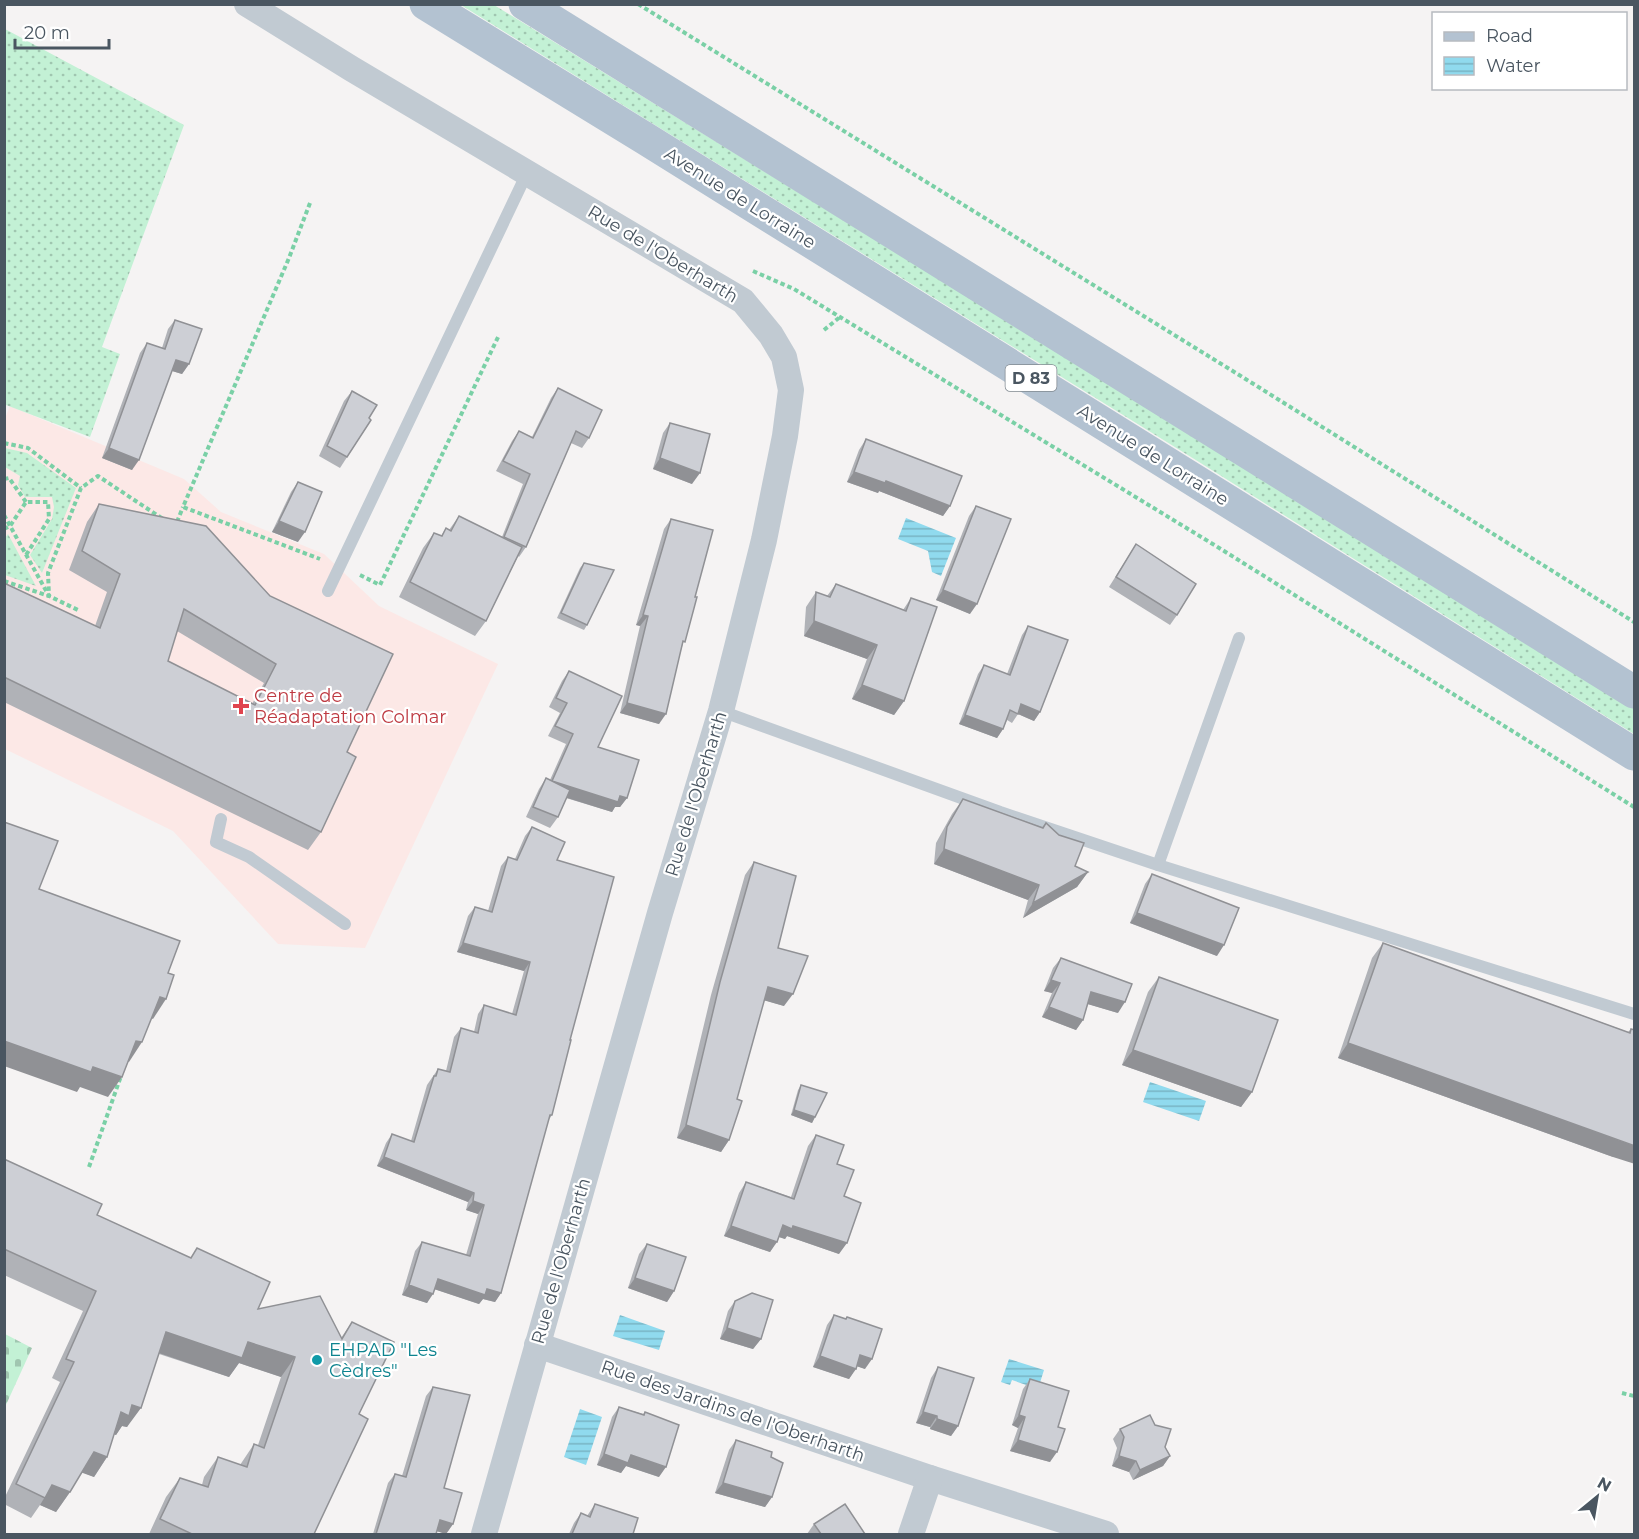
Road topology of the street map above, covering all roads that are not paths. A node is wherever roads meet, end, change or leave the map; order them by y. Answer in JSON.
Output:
{"nodes":[{"id":1,"x":247,"y":4,"type":"edge"},
{"id":2,"x":426,"y":4,"type":"edge"},
{"id":3,"x":525,"y":4,"type":"edge"},
{"id":4,"x":527,"y":173,"type":"junction"},
{"id":5,"x":328,"y":591,"type":"dead end"},
{"id":6,"x":1239,"y":638,"type":"dead end"},
{"id":7,"x":1635,"y":692,"type":"edge"},
{"id":8,"x":721,"y":711,"type":"junction"},
{"id":9,"x":1635,"y":754,"type":"edge"},
{"id":10,"x":220,"y":819,"type":"dead end"},
{"id":11,"x":1158,"y":865,"type":"junction"},
{"id":12,"x":345,"y":924,"type":"dead end"},
{"id":13,"x":1635,"y":1014,"type":"edge"},
{"id":14,"x":537,"y":1345,"type":"junction"},
{"id":15,"x":930,"y":1478,"type":"junction"},
{"id":16,"x":484,"y":1534,"type":"edge"},
{"id":17,"x":911,"y":1534,"type":"edge"},
{"id":18,"x":1106,"y":1534,"type":"edge"}],
"edges":[{"from":1,"to":4,"type":"street","name":"Rue de l'Oberharth"},
{"from":2,"to":9,"type":"main road","name":"Avenue de Lorraine","number":"D 83"},
{"from":3,"to":7,"type":"main road","number":"D 83"},
{"from":4,"to":5,"type":"lane"},
{"from":4,"to":8,"type":"street","name":"Rue de l'Oberharth"},
{"from":6,"to":11,"type":"lane"},
{"from":8,"to":11,"type":"lane"},
{"from":8,"to":14,"type":"street","name":"Rue de l'Oberharth"},
{"from":10,"to":12,"type":"lane"},
{"from":11,"to":13,"type":"lane"},
{"from":14,"to":15,"type":"street","name":"Rue des Jardins de l'Oberharth"},
{"from":14,"to":16,"type":"street","name":"Rue de l'Oberharth"},
{"from":15,"to":17,"type":"street"},
{"from":15,"to":18,"type":"street","name":"Rue des Jardins de l'Oberharth"}]}
